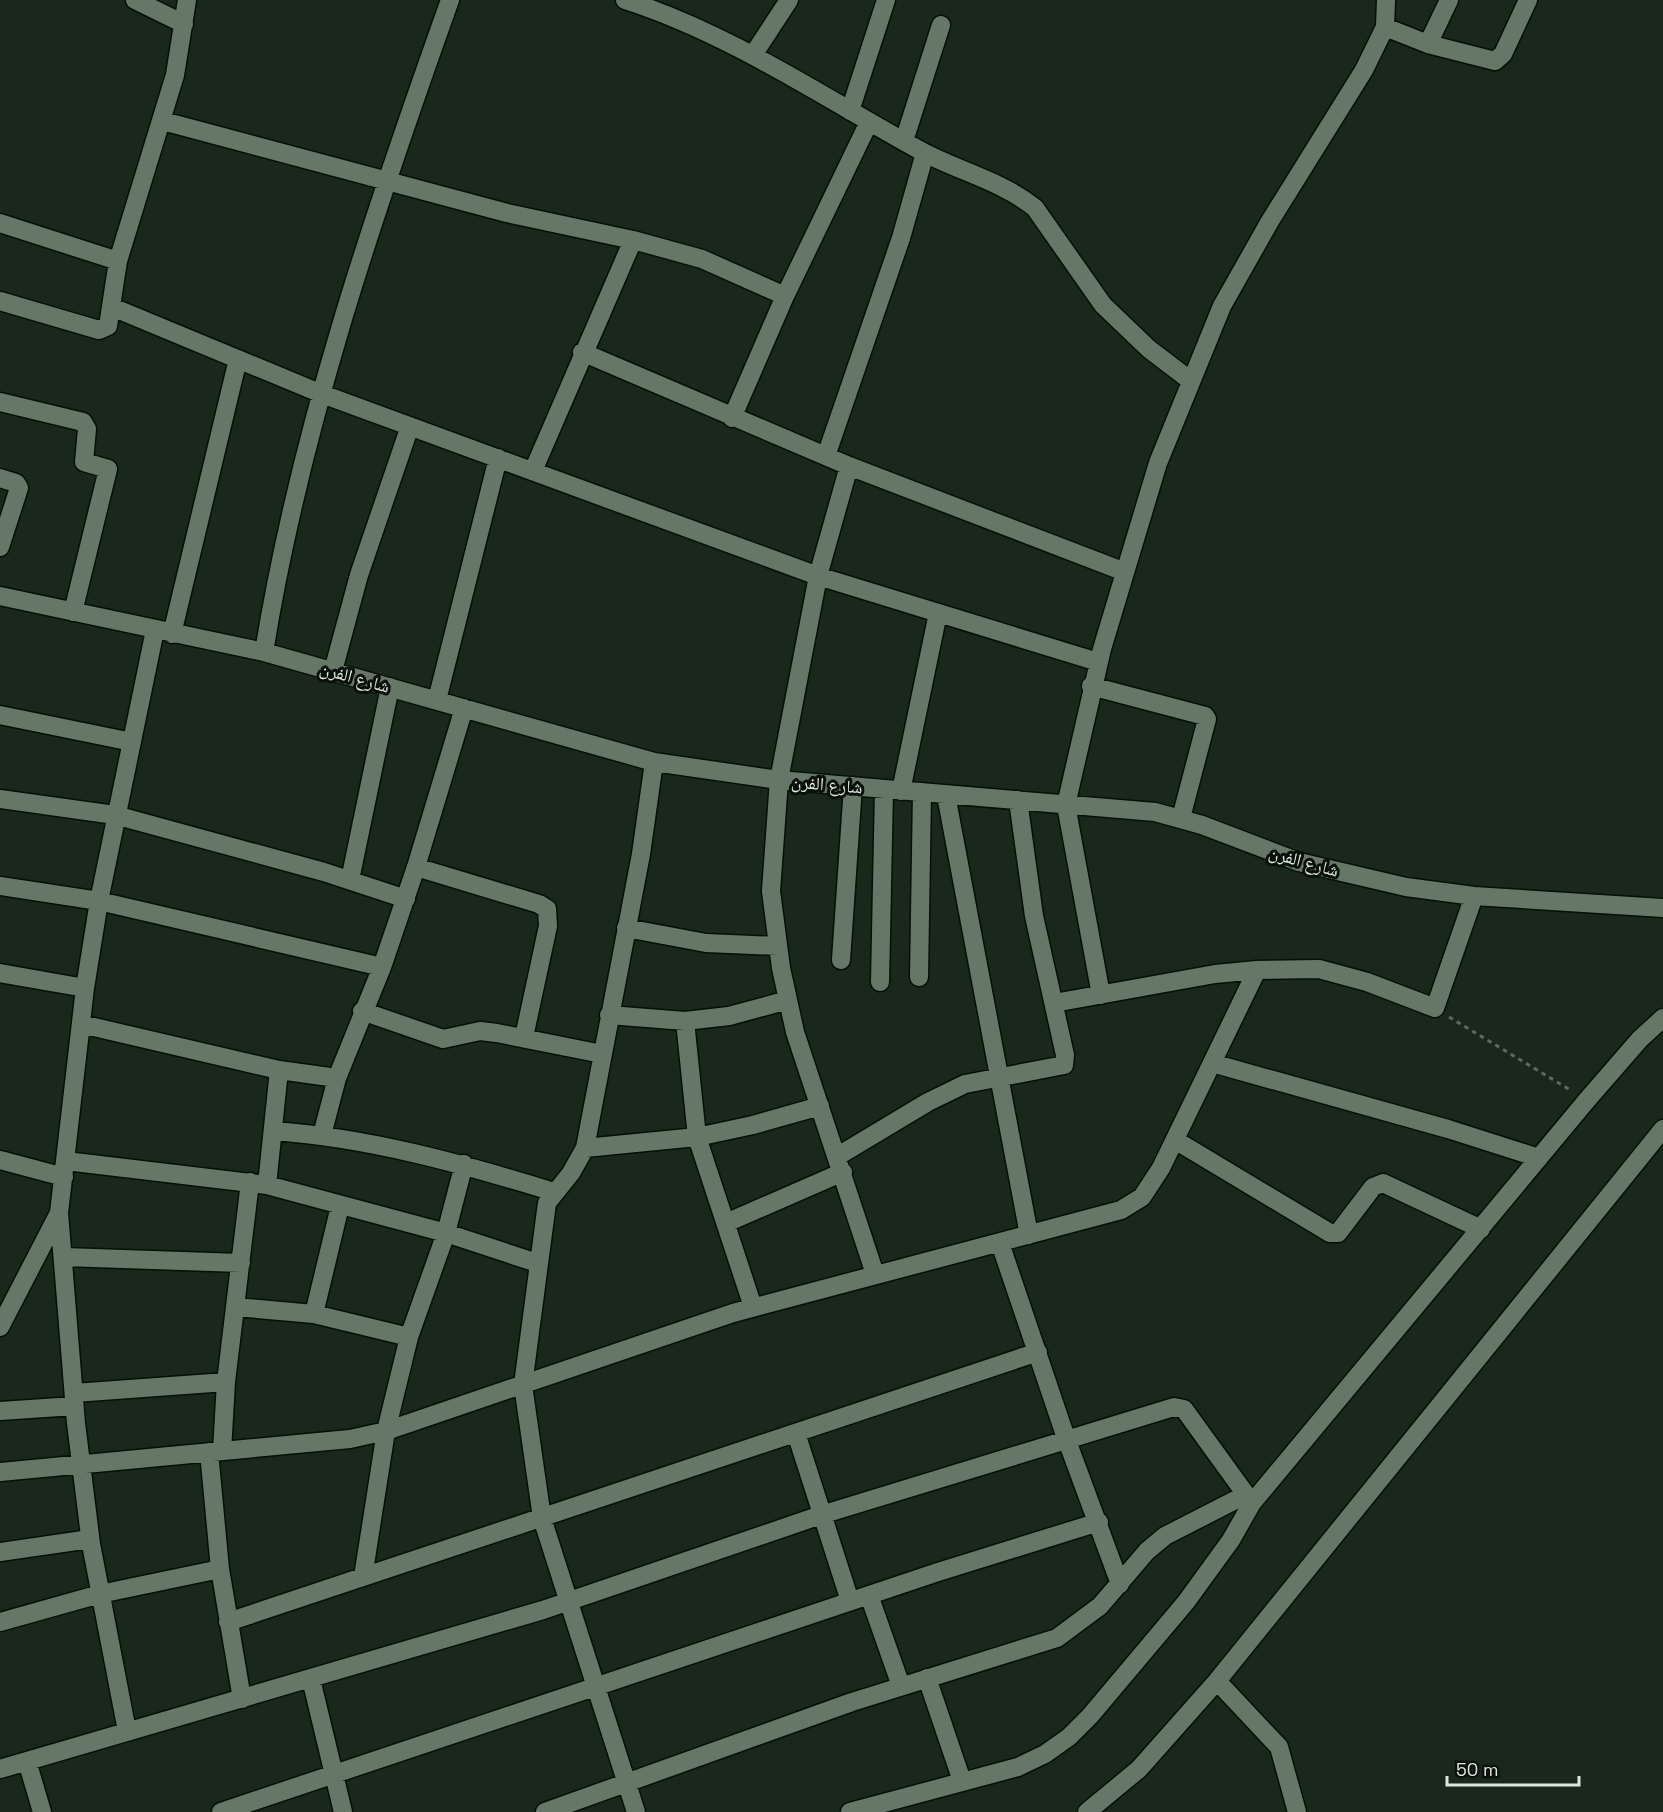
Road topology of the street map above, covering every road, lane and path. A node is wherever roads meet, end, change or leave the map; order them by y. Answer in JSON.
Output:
{"nodes":[{"id":1,"x":135,"y":0,"type":"edge"},
{"id":2,"x":188,"y":0,"type":"edge"},
{"id":3,"x":450,"y":0,"type":"edge"},
{"id":4,"x":625,"y":0,"type":"edge"},
{"id":5,"x":789,"y":0,"type":"edge"},
{"id":6,"x":886,"y":0,"type":"edge"},
{"id":7,"x":1386,"y":0,"type":"edge"},
{"id":8,"x":1449,"y":0,"type":"edge"},
{"id":9,"x":1528,"y":0,"type":"edge"},
{"id":10,"x":184,"y":24,"type":"junction"},
{"id":11,"x":941,"y":25,"type":"dead end"},
{"id":12,"x":1385,"y":27,"type":"junction"},
{"id":13,"x":1428,"y":44,"type":"junction"},
{"id":14,"x":753,"y":55,"type":"junction"},
{"id":15,"x":850,"y":111,"type":"junction"},
{"id":16,"x":163,"y":121,"type":"junction"},
{"id":17,"x":869,"y":122,"type":"junction"},
{"id":18,"x":904,"y":141,"type":"junction"},
{"id":19,"x":925,"y":153,"type":"junction"},
{"id":20,"x":386,"y":181,"type":"junction"},
{"id":21,"x":0,"y":223,"type":"edge"},
{"id":22,"x":633,"y":240,"type":"junction"},
{"id":23,"x":118,"y":261,"type":"junction"},
{"id":24,"x":786,"y":296,"type":"junction"},
{"id":25,"x":0,"y":301,"type":"edge"},
{"id":26,"x":112,"y":307,"type":"junction"},
{"id":27,"x":582,"y":352,"type":"junction"},
{"id":28,"x":238,"y":359,"type":"junction"},
{"id":29,"x":1191,"y":381,"type":"junction"},
{"id":30,"x":322,"y":394,"type":"junction"},
{"id":31,"x":0,"y":402,"type":"edge"},
{"id":32,"x":732,"y":418,"type":"junction"},
{"id":33,"x":410,"y":426,"type":"junction"},
{"id":34,"x":826,"y":456,"type":"junction"},
{"id":35,"x":498,"y":458,"type":"junction"},
{"id":36,"x":849,"y":466,"type":"junction"},
{"id":37,"x":533,"y":471,"type":"junction"},
{"id":38,"x":0,"y":478,"type":"edge"},
{"id":39,"x":0,"y":547,"type":"edge"},
{"id":40,"x":1125,"y":572,"type":"junction"},
{"id":41,"x":818,"y":576,"type":"junction"},
{"id":42,"x":0,"y":596,"type":"edge"},
{"id":43,"x":73,"y":612,"type":"junction"},
{"id":44,"x":938,"y":613,"type":"junction"},
{"id":45,"x":164,"y":632,"type":"junction"},
{"id":46,"x":264,"y":652,"type":"junction"},
{"id":47,"x":1098,"y":662,"type":"junction"},
{"id":48,"x":333,"y":670,"type":"junction"},
{"id":49,"x":1091,"y":686,"type":"junction"},
{"id":50,"x":390,"y":687,"type":"junction"},
{"id":51,"x":437,"y":700,"type":"junction"},
{"id":52,"x":464,"y":708,"type":"junction"},
{"id":53,"x":0,"y":715,"type":"edge"},
{"id":54,"x":132,"y":742,"type":"junction"},
{"id":55,"x":654,"y":762,"type":"junction"},
{"id":56,"x":779,"y":780,"type":"junction"},
{"id":57,"x":853,"y":786,"type":"junction"},
{"id":58,"x":892,"y":790,"type":"junction"},
{"id":59,"x":922,"y":792,"type":"junction"},
{"id":60,"x":946,"y":795,"type":"junction"},
{"id":61,"x":0,"y":798,"type":"edge"},
{"id":62,"x":1018,"y":801,"type":"junction"},
{"id":63,"x":1066,"y":805,"type":"junction"},
{"id":64,"x":115,"y":815,"type":"junction"},
{"id":65,"x":1181,"y":818,"type":"junction"},
{"id":66,"x":416,"y":867,"type":"junction"},
{"id":67,"x":350,"y":880,"type":"junction"},
{"id":68,"x":0,"y":886,"type":"edge"},
{"id":69,"x":1474,"y":897,"type":"junction"},
{"id":70,"x":406,"y":899,"type":"junction"},
{"id":71,"x":99,"y":901,"type":"junction"},
{"id":72,"x":1663,"y":908,"type":"edge"},
{"id":73,"x":626,"y":928,"type":"junction"},
{"id":74,"x":778,"y":946,"type":"junction"},
{"id":75,"x":841,"y":960,"type":"dead end"},
{"id":76,"x":382,"y":967,"type":"junction"},
{"id":77,"x":1257,"y":970,"type":"junction"},
{"id":78,"x":0,"y":973,"type":"edge"},
{"id":79,"x":919,"y":977,"type":"dead end"},
{"id":80,"x":880,"y":982,"type":"dead end"},
{"id":81,"x":85,"y":988,"type":"junction"},
{"id":82,"x":1101,"y":995,"type":"junction"},
{"id":83,"x":788,"y":1000,"type":"junction"},
{"id":84,"x":1054,"y":1003,"type":"junction"},
{"id":85,"x":1435,"y":1008,"type":"junction"},
{"id":86,"x":362,"y":1011,"type":"junction"},
{"id":87,"x":609,"y":1015,"type":"junction"},
{"id":88,"x":1663,"y":1018,"type":"edge"},
{"id":89,"x":685,"y":1021,"type":"junction"},
{"id":90,"x":81,"y":1024,"type":"junction"},
{"id":91,"x":524,"y":1037,"type":"junction"},
{"id":92,"x":602,"y":1054,"type":"junction"},
{"id":93,"x":1212,"y":1063,"type":"junction"},
{"id":94,"x":279,"y":1070,"type":"junction"},
{"id":95,"x":337,"y":1078,"type":"junction"},
{"id":96,"x":998,"y":1079,"type":"junction"},
{"id":97,"x":1587,"y":1100,"type":"junction"},
{"id":98,"x":820,"y":1106,"type":"junction"},
{"id":99,"x":1663,"y":1129,"type":"edge"},
{"id":100,"x":274,"y":1131,"type":"junction"},
{"id":101,"x":322,"y":1135,"type":"junction"},
{"id":102,"x":697,"y":1137,"type":"junction"},
{"id":103,"x":1175,"y":1140,"type":"junction"},
{"id":104,"x":585,"y":1148,"type":"junction"},
{"id":105,"x":1539,"y":1158,"type":"junction"},
{"id":106,"x":0,"y":1160,"type":"edge"},
{"id":107,"x":464,"y":1164,"type":"junction"},
{"id":108,"x":841,"y":1164,"type":"junction"},
{"id":109,"x":65,"y":1169,"type":"junction"},
{"id":110,"x":258,"y":1184,"type":"junction"},
{"id":111,"x":555,"y":1192,"type":"junction"},
{"id":112,"x":340,"y":1206,"type":"junction"},
{"id":113,"x":59,"y":1213,"type":"junction"},
{"id":114,"x":726,"y":1223,"type":"junction"},
{"id":115,"x":1481,"y":1229,"type":"junction"},
{"id":116,"x":446,"y":1233,"type":"junction"},
{"id":117,"x":1029,"y":1235,"type":"junction"},
{"id":118,"x":1000,"y":1243,"type":"junction"},
{"id":119,"x":64,"y":1257,"type":"junction"},
{"id":120,"x":242,"y":1263,"type":"junction"},
{"id":121,"x":537,"y":1263,"type":"junction"},
{"id":122,"x":874,"y":1274,"type":"junction"},
{"id":123,"x":236,"y":1307,"type":"junction"},
{"id":124,"x":753,"y":1307,"type":"junction"},
{"id":125,"x":314,"y":1314,"type":"junction"},
{"id":126,"x":0,"y":1327,"type":"edge"},
{"id":127,"x":409,"y":1337,"type":"junction"},
{"id":128,"x":1038,"y":1352,"type":"junction"},
{"id":129,"x":226,"y":1382,"type":"junction"},
{"id":130,"x":523,"y":1385,"type":"junction"},
{"id":131,"x":74,"y":1400,"type":"junction"},
{"id":132,"x":0,"y":1411,"type":"edge"},
{"id":133,"x":386,"y":1431,"type":"junction"},
{"id":134,"x":796,"y":1433,"type":"junction"},
{"id":135,"x":1066,"y":1438,"type":"junction"},
{"id":136,"x":216,"y":1451,"type":"junction"},
{"id":137,"x":81,"y":1464,"type":"junction"},
{"id":138,"x":0,"y":1472,"type":"edge"},
{"id":139,"x":1248,"y":1499,"type":"junction"},
{"id":140,"x":821,"y":1515,"type":"junction"},
{"id":141,"x":542,"y":1518,"type":"junction"},
{"id":142,"x":1099,"y":1522,"type":"junction"},
{"id":143,"x":90,"y":1539,"type":"junction"},
{"id":144,"x":0,"y":1552,"type":"edge"},
{"id":145,"x":220,"y":1569,"type":"junction"},
{"id":146,"x":363,"y":1577,"type":"junction"},
{"id":147,"x":1120,"y":1584,"type":"junction"},
{"id":148,"x":100,"y":1594,"type":"junction"},
{"id":149,"x":869,"y":1595,"type":"junction"},
{"id":150,"x":569,"y":1601,"type":"junction"},
{"id":151,"x":850,"y":1601,"type":"junction"},
{"id":152,"x":0,"y":1622,"type":"edge"},
{"id":153,"x":228,"y":1622,"type":"junction"},
{"id":154,"x":927,"y":1678,"type":"junction"},
{"id":155,"x":311,"y":1679,"type":"junction"},
{"id":156,"x":1217,"y":1681,"type":"junction"},
{"id":157,"x":901,"y":1686,"type":"junction"},
{"id":158,"x":596,"y":1687,"type":"junction"},
{"id":159,"x":242,"y":1700,"type":"junction"},
{"id":160,"x":127,"y":1731,"type":"junction"},
{"id":161,"x":27,"y":1761,"type":"junction"},
{"id":162,"x":0,"y":1769,"type":"edge"},
{"id":163,"x":335,"y":1774,"type":"junction"},
{"id":164,"x":962,"y":1781,"type":"junction"},
{"id":165,"x":625,"y":1783,"type":"junction"},
{"id":166,"x":42,"y":1812,"type":"edge"},
{"id":167,"x":221,"y":1812,"type":"edge"},
{"id":168,"x":343,"y":1812,"type":"edge"},
{"id":169,"x":545,"y":1812,"type":"edge"},
{"id":170,"x":636,"y":1812,"type":"edge"},
{"id":171,"x":850,"y":1812,"type":"edge"},
{"id":172,"x":1087,"y":1812,"type":"edge"},
{"id":173,"x":1297,"y":1812,"type":"edge"}],
"edges":[{"from":1,"to":10,"type":"street"},
{"from":2,"to":10,"type":"street"},
{"from":3,"to":20,"type":"street"},
{"from":4,"to":14,"type":"street"},
{"from":5,"to":14,"type":"street"},
{"from":6,"to":15,"type":"street"},
{"from":7,"to":12,"type":"street"},
{"from":8,"to":13,"type":"street"},
{"from":9,"to":13,"type":"street"},
{"from":10,"to":16,"type":"street"},
{"from":11,"to":18,"type":"street"},
{"from":12,"to":13,"type":"street"},
{"from":12,"to":29,"type":"street"},
{"from":14,"to":15,"type":"street"},
{"from":15,"to":17,"type":"street"},
{"from":16,"to":20,"type":"street"},
{"from":16,"to":23,"type":"street"},
{"from":17,"to":18,"type":"street"},
{"from":17,"to":24,"type":"street"},
{"from":18,"to":19,"type":"street"},
{"from":19,"to":29,"type":"street"},
{"from":19,"to":34,"type":"street"},
{"from":20,"to":22,"type":"street"},
{"from":20,"to":30,"type":"street"},
{"from":21,"to":23,"type":"street"},
{"from":22,"to":24,"type":"street"},
{"from":22,"to":27,"type":"street"},
{"from":23,"to":26,"type":"street"},
{"from":24,"to":32,"type":"street"},
{"from":25,"to":26,"type":"street"},
{"from":26,"to":28,"type":"street"},
{"from":27,"to":32,"type":"street"},
{"from":27,"to":37,"type":"street"},
{"from":28,"to":30,"type":"street"},
{"from":28,"to":45,"type":"street"},
{"from":29,"to":40,"type":"street"},
{"from":30,"to":33,"type":"street"},
{"from":30,"to":46,"type":"street"},
{"from":31,"to":43,"type":"street"},
{"from":32,"to":34,"type":"street"},
{"from":33,"to":35,"type":"street"},
{"from":33,"to":48,"type":"street"},
{"from":34,"to":36,"type":"street"},
{"from":35,"to":37,"type":"street"},
{"from":35,"to":51,"type":"street"},
{"from":36,"to":40,"type":"street"},
{"from":36,"to":41,"type":"street"},
{"from":37,"to":41,"type":"street"},
{"from":38,"to":39,"type":"street"},
{"from":40,"to":47,"type":"street"},
{"from":41,"to":44,"type":"street"},
{"from":41,"to":56,"type":"street"},
{"from":42,"to":43,"type":"street","name":"شارع الفرن"},
{"from":43,"to":45,"type":"street","name":"شارع الفرن"},
{"from":44,"to":47,"type":"street"},
{"from":44,"to":58,"type":"street"},
{"from":45,"to":46,"type":"street","name":"شارع الفرن"},
{"from":45,"to":54,"type":"street"},
{"from":46,"to":48,"type":"street","name":"شارع الفرن"},
{"from":47,"to":49,"type":"street"},
{"from":48,"to":50,"type":"street","name":"شارع الفرن"},
{"from":49,"to":63,"type":"street"},
{"from":49,"to":65,"type":"street"},
{"from":50,"to":51,"type":"street","name":"شارع الفرن"},
{"from":50,"to":67,"type":"street"},
{"from":51,"to":52,"type":"street","name":"شارع الفرن"},
{"from":52,"to":55,"type":"street","name":"شارع الفرن"},
{"from":52,"to":66,"type":"street"},
{"from":53,"to":54,"type":"street"},
{"from":54,"to":64,"type":"street"},
{"from":55,"to":56,"type":"street","name":"شارع الفرن"},
{"from":55,"to":73,"type":"street"},
{"from":56,"to":57,"type":"street","name":"شارع الفرن"},
{"from":56,"to":74,"type":"street"},
{"from":57,"to":58,"type":"street","name":"شارع الفرن"},
{"from":57,"to":75,"type":"street"},
{"from":58,"to":59,"type":"street","name":"شارع الفرن"},
{"from":58,"to":80,"type":"street"},
{"from":59,"to":60,"type":"street","name":"شارع الفرن"},
{"from":59,"to":79,"type":"street"},
{"from":60,"to":62,"type":"street","name":"شارع الفرن"},
{"from":60,"to":96,"type":"street"},
{"from":61,"to":64,"type":"street"},
{"from":62,"to":63,"type":"street","name":"شارع الفرن"},
{"from":62,"to":84,"type":"street"},
{"from":63,"to":65,"type":"street","name":"شارع الفرن"},
{"from":63,"to":82,"type":"street"},
{"from":64,"to":67,"type":"street"},
{"from":64,"to":71,"type":"street"},
{"from":65,"to":69,"type":"street","name":"شارع الفرن"},
{"from":66,"to":70,"type":"street"},
{"from":66,"to":91,"type":"street"},
{"from":67,"to":70,"type":"street"},
{"from":68,"to":71,"type":"street"},
{"from":69,"to":72,"type":"street","name":"شارع الفرن"},
{"from":69,"to":85,"type":"street"},
{"from":70,"to":76,"type":"street"},
{"from":71,"to":76,"type":"street"},
{"from":71,"to":81,"type":"street"},
{"from":73,"to":74,"type":"street"},
{"from":73,"to":87,"type":"street"},
{"from":74,"to":83,"type":"street"},
{"from":76,"to":86,"type":"street"},
{"from":77,"to":82,"type":"street"},
{"from":77,"to":85,"type":"street"},
{"from":77,"to":93,"type":"street"},
{"from":78,"to":81,"type":"street"},
{"from":81,"to":90,"type":"street"},
{"from":82,"to":84,"type":"street"},
{"from":83,"to":89,"type":"street"},
{"from":83,"to":98,"type":"street"},
{"from":84,"to":96,"type":"street"},
{"from":85,"to":97,"type":"path"},
{"from":86,"to":91,"type":"street"},
{"from":86,"to":95,"type":"street"},
{"from":87,"to":89,"type":"street"},
{"from":87,"to":92,"type":"street"},
{"from":88,"to":97,"type":"street"},
{"from":89,"to":102,"type":"street"},
{"from":90,"to":94,"type":"street"},
{"from":90,"to":109,"type":"street"},
{"from":91,"to":92,"type":"street"},
{"from":92,"to":104,"type":"street"},
{"from":93,"to":103,"type":"street"},
{"from":93,"to":105,"type":"street"},
{"from":94,"to":95,"type":"street"},
{"from":94,"to":100,"type":"street"},
{"from":95,"to":101,"type":"street"},
{"from":96,"to":108,"type":"street"},
{"from":96,"to":117,"type":"street"},
{"from":97,"to":105,"type":"street"},
{"from":98,"to":102,"type":"street"},
{"from":98,"to":108,"type":"street"},
{"from":99,"to":156,"type":"street"},
{"from":100,"to":101,"type":"street"},
{"from":100,"to":110,"type":"street"},
{"from":101,"to":107,"type":"street"},
{"from":102,"to":104,"type":"street"},
{"from":102,"to":114,"type":"street"},
{"from":103,"to":115,"type":"street"},
{"from":103,"to":117,"type":"street"},
{"from":104,"to":111,"type":"street"},
{"from":105,"to":115,"type":"street"},
{"from":106,"to":109,"type":"street"},
{"from":107,"to":111,"type":"street"},
{"from":107,"to":116,"type":"street"},
{"from":108,"to":114,"type":"street"},
{"from":108,"to":122,"type":"street"},
{"from":109,"to":110,"type":"street"},
{"from":109,"to":113,"type":"street"},
{"from":110,"to":112,"type":"street"},
{"from":110,"to":120,"type":"street"},
{"from":111,"to":121,"type":"street"},
{"from":112,"to":116,"type":"street"},
{"from":112,"to":125,"type":"street"},
{"from":113,"to":119,"type":"street"},
{"from":113,"to":126,"type":"street"},
{"from":114,"to":124,"type":"street"},
{"from":115,"to":139,"type":"street"},
{"from":116,"to":121,"type":"street"},
{"from":116,"to":127,"type":"street"},
{"from":117,"to":118,"type":"street"},
{"from":118,"to":122,"type":"street"},
{"from":118,"to":128,"type":"street"},
{"from":119,"to":120,"type":"street"},
{"from":119,"to":131,"type":"street"},
{"from":120,"to":123,"type":"street"},
{"from":121,"to":130,"type":"street"},
{"from":122,"to":124,"type":"street"},
{"from":123,"to":125,"type":"street"},
{"from":123,"to":129,"type":"street"},
{"from":124,"to":130,"type":"street"},
{"from":125,"to":127,"type":"street"},
{"from":127,"to":133,"type":"street"},
{"from":128,"to":134,"type":"street"},
{"from":128,"to":135,"type":"street"},
{"from":129,"to":131,"type":"street"},
{"from":129,"to":136,"type":"street"},
{"from":130,"to":133,"type":"street"},
{"from":130,"to":141,"type":"street"},
{"from":131,"to":132,"type":"street"},
{"from":131,"to":137,"type":"street"},
{"from":133,"to":136,"type":"street"},
{"from":133,"to":146,"type":"street"},
{"from":134,"to":140,"type":"street"},
{"from":134,"to":141,"type":"street"},
{"from":135,"to":139,"type":"street"},
{"from":135,"to":140,"type":"street"},
{"from":135,"to":142,"type":"street"},
{"from":136,"to":137,"type":"street"},
{"from":136,"to":145,"type":"street"},
{"from":137,"to":138,"type":"street"},
{"from":137,"to":143,"type":"street"},
{"from":139,"to":147,"type":"street"},
{"from":139,"to":164,"type":"street"},
{"from":140,"to":150,"type":"street"},
{"from":140,"to":151,"type":"street"},
{"from":141,"to":146,"type":"street"},
{"from":141,"to":150,"type":"street"},
{"from":142,"to":147,"type":"street"},
{"from":142,"to":149,"type":"street"},
{"from":143,"to":144,"type":"street"},
{"from":143,"to":148,"type":"street"},
{"from":145,"to":148,"type":"street"},
{"from":145,"to":153,"type":"street"},
{"from":146,"to":153,"type":"street"},
{"from":147,"to":154,"type":"street"},
{"from":148,"to":152,"type":"street"},
{"from":148,"to":160,"type":"street"},
{"from":149,"to":151,"type":"street"},
{"from":149,"to":157,"type":"street"},
{"from":150,"to":155,"type":"street"},
{"from":150,"to":158,"type":"street"},
{"from":151,"to":158,"type":"street"},
{"from":153,"to":159,"type":"street"},
{"from":154,"to":157,"type":"street"},
{"from":154,"to":164,"type":"street"},
{"from":155,"to":159,"type":"street"},
{"from":155,"to":163,"type":"street"},
{"from":156,"to":172,"type":"street"},
{"from":156,"to":173,"type":"street"},
{"from":157,"to":165,"type":"street"},
{"from":158,"to":163,"type":"street"},
{"from":158,"to":165,"type":"street"},
{"from":159,"to":160,"type":"street"},
{"from":160,"to":161,"type":"street"},
{"from":161,"to":162,"type":"street"},
{"from":161,"to":166,"type":"street"},
{"from":163,"to":167,"type":"street"},
{"from":163,"to":168,"type":"street"},
{"from":164,"to":171,"type":"street"},
{"from":165,"to":169,"type":"street"},
{"from":165,"to":170,"type":"street"}]}
